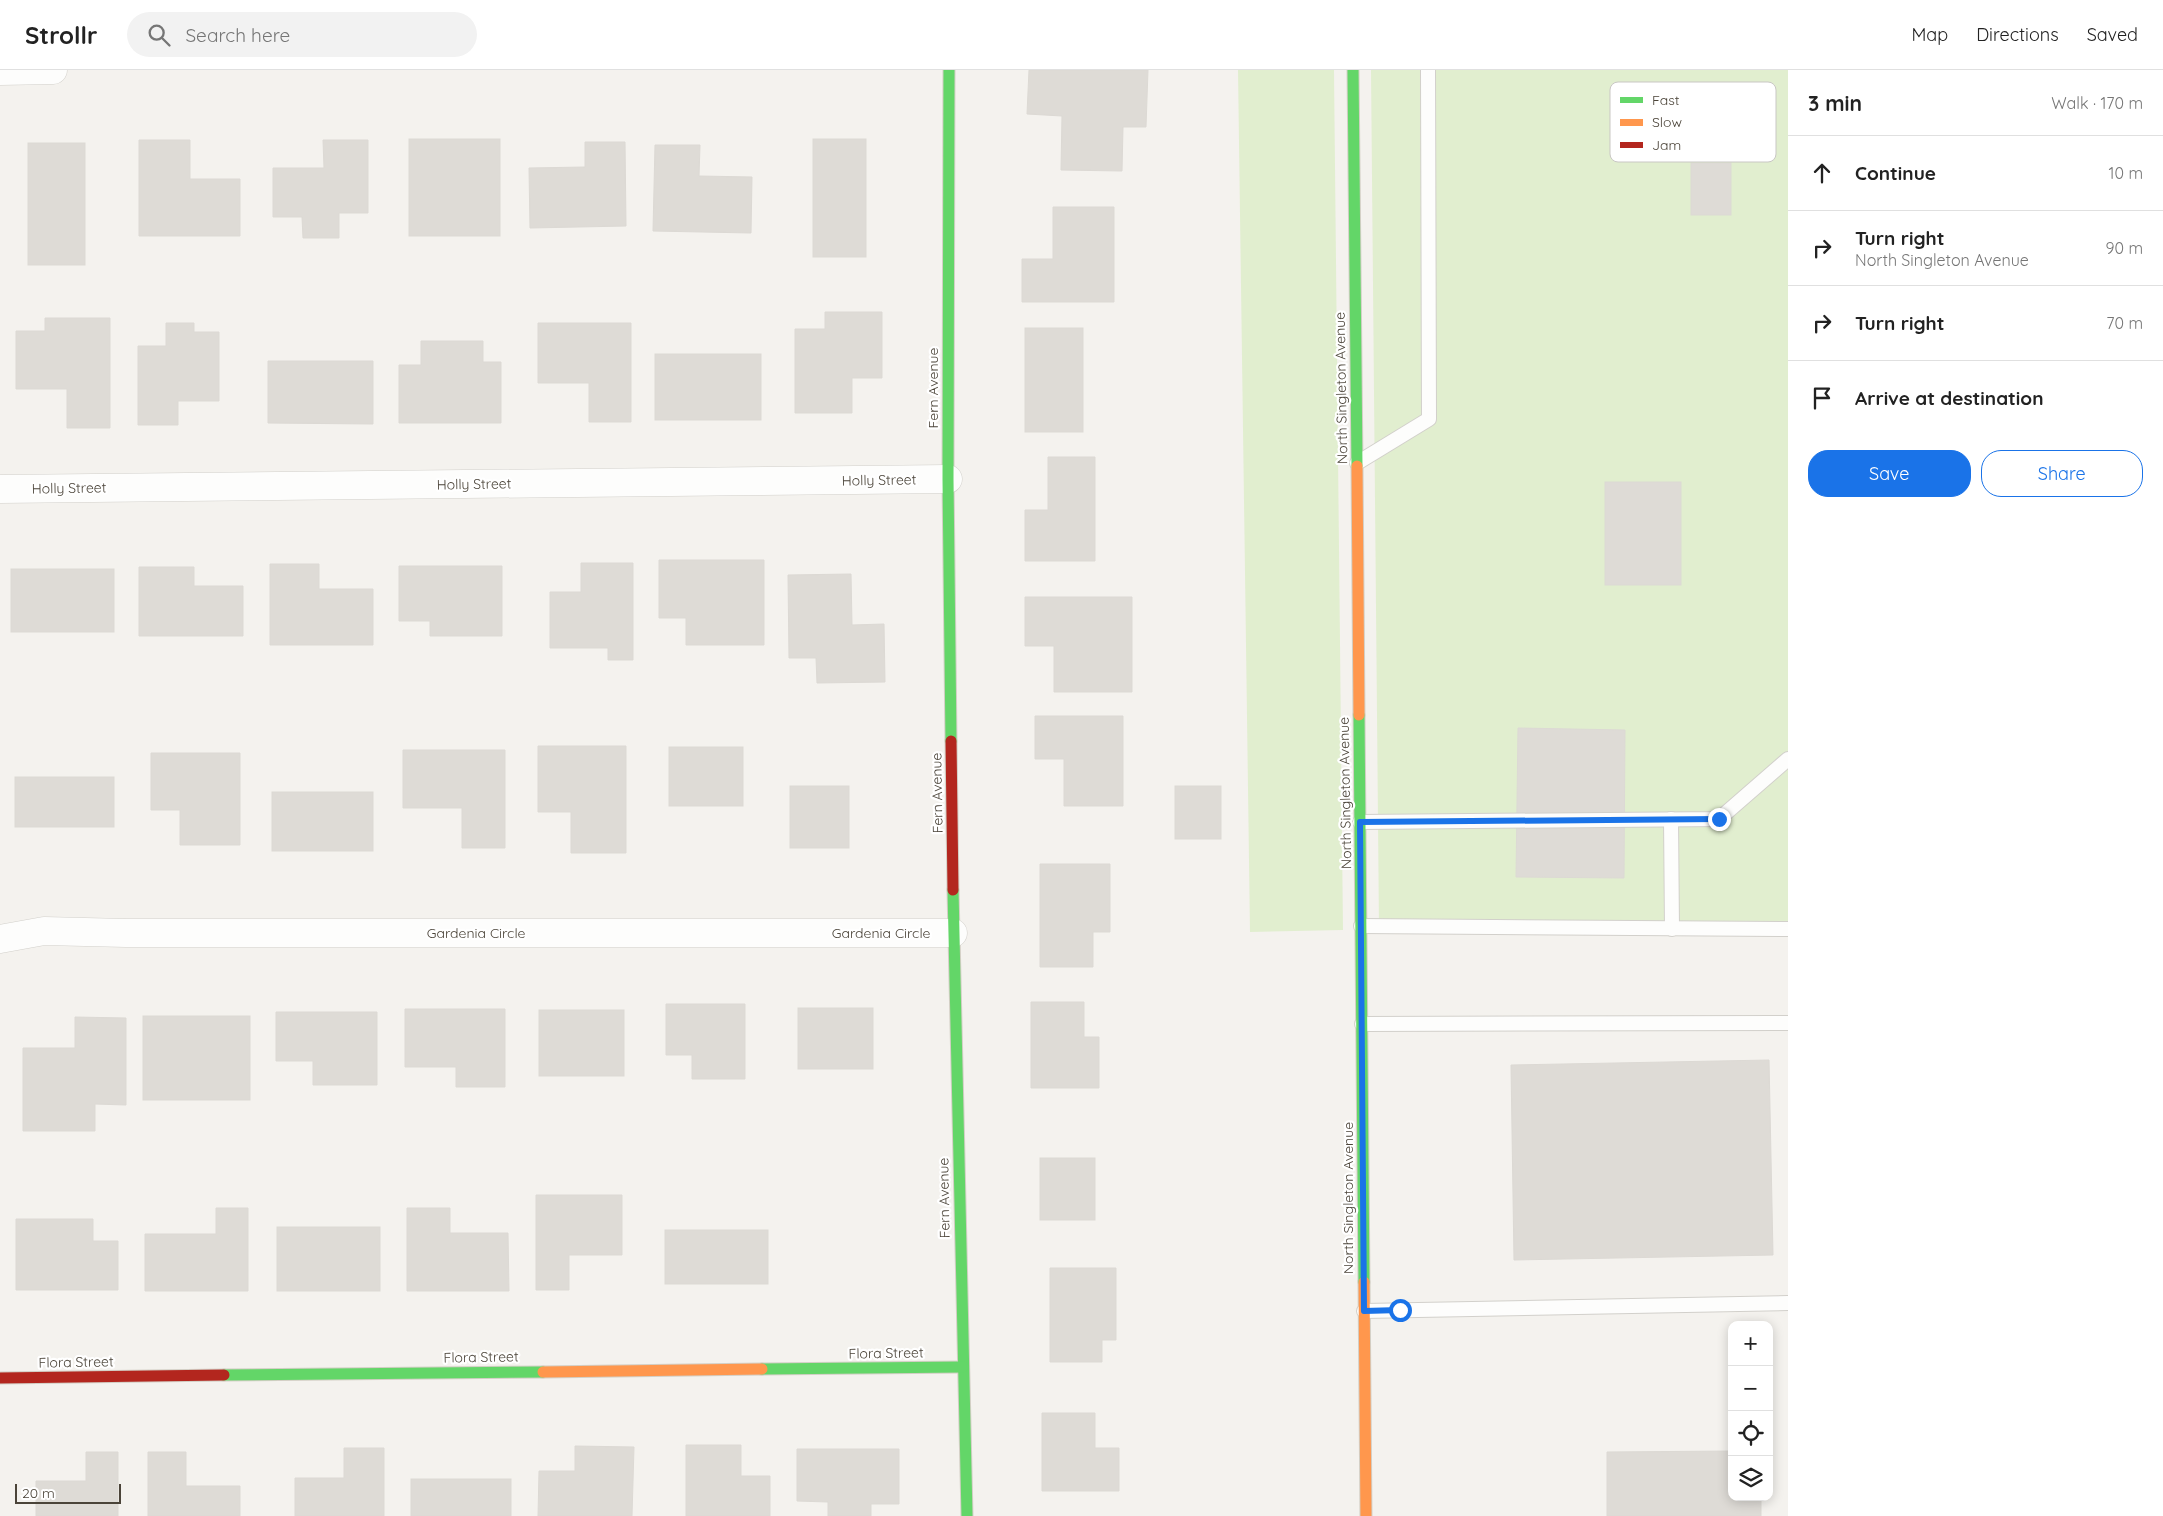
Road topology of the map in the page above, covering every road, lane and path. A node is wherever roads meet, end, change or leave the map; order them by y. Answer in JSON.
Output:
{"nodes":[{"id":1,"x":53,"y":70,"type":"edge"},
{"id":2,"x":949,"y":70,"type":"edge"},
{"id":3,"x":1353,"y":70,"type":"edge"},
{"id":4,"x":1428,"y":70,"type":"edge"},
{"id":5,"x":0,"y":71,"type":"edge"},
{"id":6,"x":1357,"y":463,"type":"junction"},
{"id":7,"x":948,"y":479,"type":"junction"},
{"id":8,"x":0,"y":489,"type":"edge"},
{"id":9,"x":1788,"y":759,"type":"edge"},
{"id":10,"x":1671,"y":819,"type":"junction"},
{"id":11,"x":1360,"y":822,"type":"junction"},
{"id":12,"x":1361,"y":926,"type":"junction"},
{"id":13,"x":1672,"y":929,"type":"junction"},
{"id":14,"x":1788,"y":929,"type":"edge"},
{"id":15,"x":953,"y":933,"type":"junction"},
{"id":16,"x":0,"y":939,"type":"edge"},
{"id":17,"x":1788,"y":1022,"type":"edge"},
{"id":18,"x":1362,"y":1024,"type":"junction"},
{"id":19,"x":1788,"y":1302,"type":"edge"},
{"id":20,"x":1364,"y":1311,"type":"junction"},
{"id":21,"x":963,"y":1367,"type":"junction"},
{"id":22,"x":0,"y":1378,"type":"edge"},
{"id":23,"x":967,"y":1516,"type":"edge"},
{"id":24,"x":1366,"y":1516,"type":"edge"}],
"edges":[{"from":1,"to":5,"type":"street"},
{"from":2,"to":7,"type":"street","name":"Fern Avenue"},
{"from":3,"to":6,"type":"street","name":"North Singleton Avenue"},
{"from":4,"to":6,"type":"lane"},
{"from":6,"to":11,"type":"street","name":"North Singleton Avenue"},
{"from":7,"to":8,"type":"street","name":"Holly Street"},
{"from":7,"to":15,"type":"street","name":"Fern Avenue"},
{"from":9,"to":10,"type":"lane"},
{"from":10,"to":11,"type":"lane"},
{"from":10,"to":13,"type":"lane"},
{"from":11,"to":12,"type":"street","name":"North Singleton Avenue"},
{"from":12,"to":13,"type":"lane"},
{"from":12,"to":18,"type":"street","name":"North Singleton Avenue"},
{"from":13,"to":14,"type":"lane"},
{"from":15,"to":16,"type":"street","name":"Gardenia Circle"},
{"from":15,"to":21,"type":"street","name":"Fern Avenue"},
{"from":17,"to":18,"type":"lane"},
{"from":18,"to":20,"type":"street","name":"North Singleton Avenue"},
{"from":19,"to":20,"type":"lane"},
{"from":20,"to":24,"type":"street","name":"North Singleton Avenue"},
{"from":21,"to":22,"type":"street","name":"Flora Street"},
{"from":21,"to":23,"type":"street","name":"Fern Avenue"}]}
